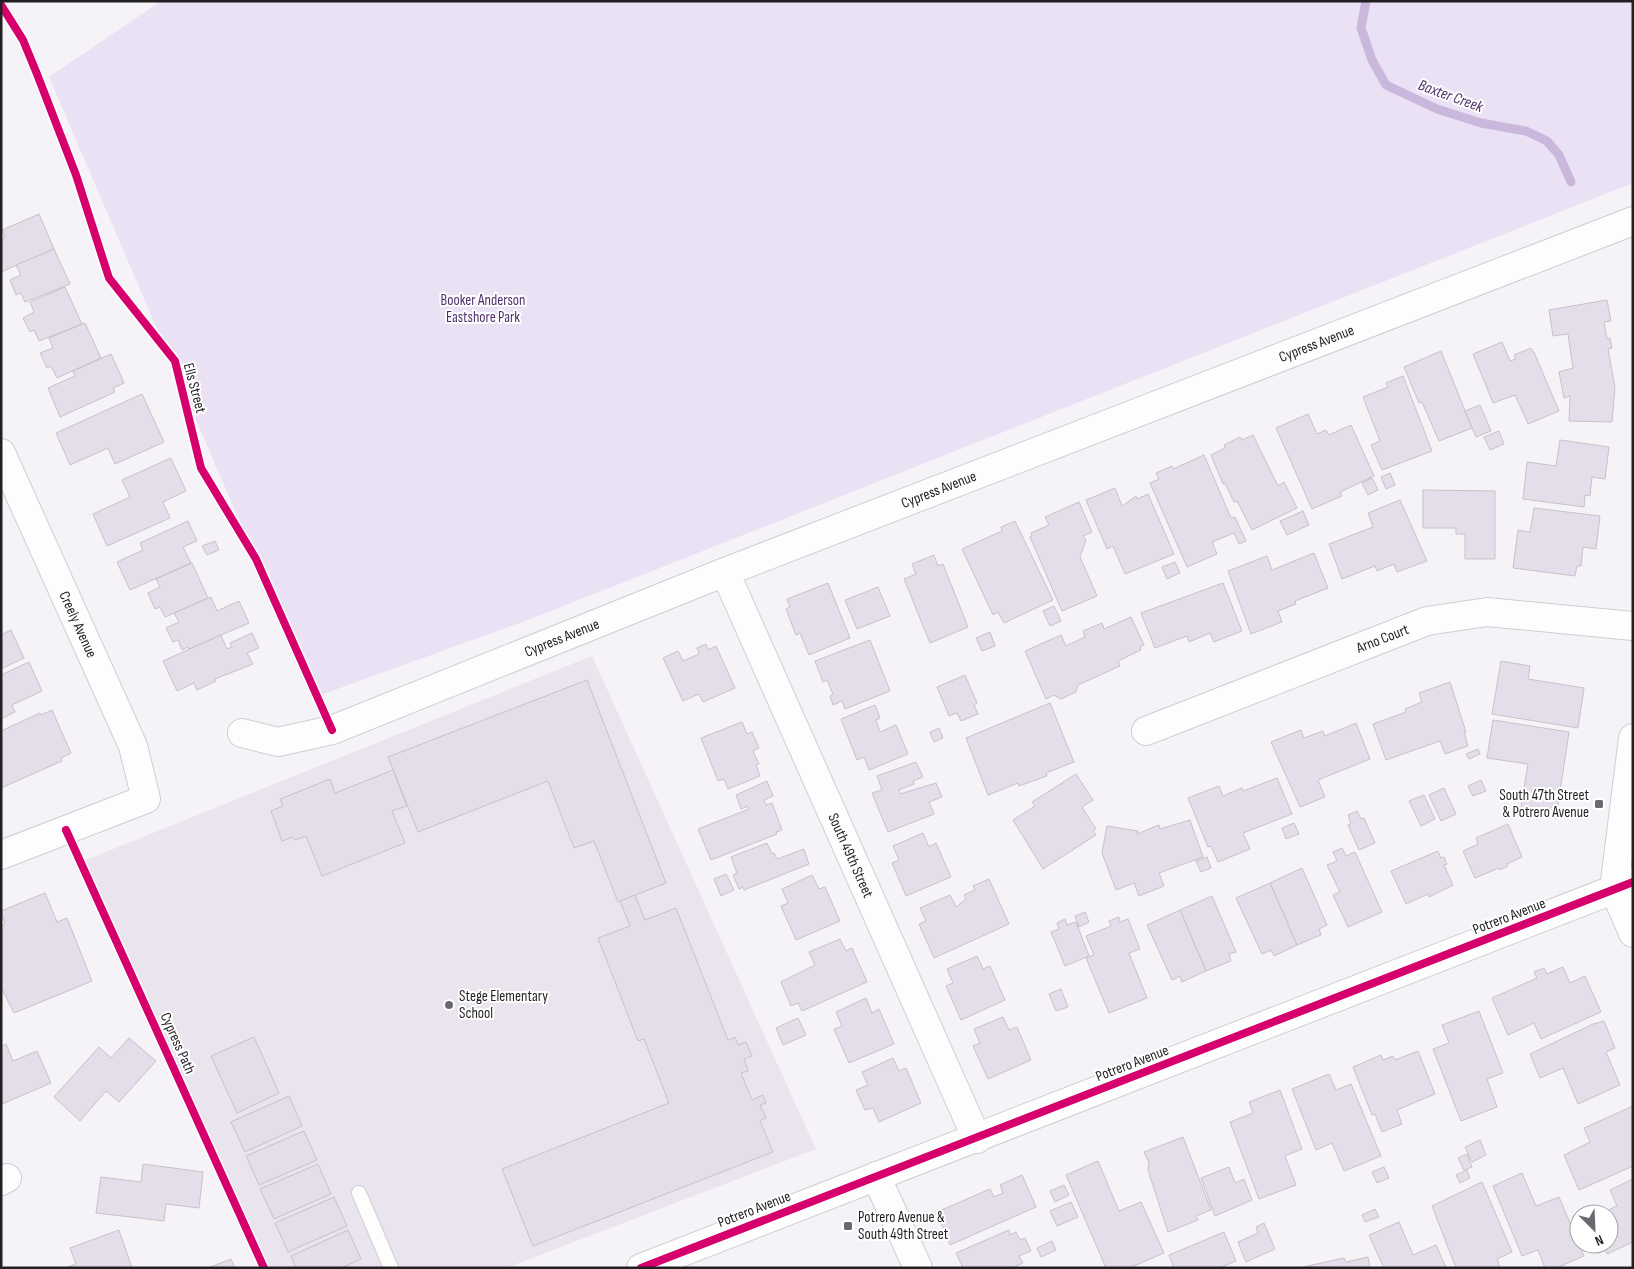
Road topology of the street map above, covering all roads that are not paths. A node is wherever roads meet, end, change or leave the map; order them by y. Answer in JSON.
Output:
{"nodes":[{"id":1,"x":1633,"y":221,"type":"edge"},
{"id":2,"x":1,"y":452,"type":"edge"},
{"id":3,"x":725,"y":572,"type":"junction"},
{"id":4,"x":1633,"y":626,"type":"edge"},
{"id":5,"x":1146,"y":731,"type":"dead end"},
{"id":6,"x":242,"y":734,"type":"dead end"},
{"id":7,"x":1633,"y":738,"type":"edge"},
{"id":8,"x":1,"y":855,"type":"edge"},
{"id":9,"x":1624,"y":886,"type":"edge"},
{"id":10,"x":1633,"y":933,"type":"edge"},
{"id":11,"x":977,"y":1139,"type":"junction"},
{"id":12,"x":876,"y":1176,"type":"junction"},
{"id":13,"x":359,"y":1193,"type":"dead end"},
{"id":14,"x":392,"y":1268,"type":"edge"},
{"id":15,"x":641,"y":1268,"type":"edge"},
{"id":16,"x":918,"y":1268,"type":"edge"}],
"edges":[{"from":1,"to":3,"type":"street","name":"Cypress Avenue"},
{"from":2,"to":8,"type":"street","name":"Creely Avenue"},
{"from":3,"to":6,"type":"street","name":"Cypress Avenue"},
{"from":3,"to":11,"type":"street","name":"South 49th Street"},
{"from":4,"to":5,"type":"street","name":"Arno Court"},
{"from":7,"to":9,"type":"street"},
{"from":9,"to":10,"type":"street"},
{"from":9,"to":11,"type":"street","name":"Potrero Avenue"},
{"from":11,"to":12,"type":"street","name":"Potrero Avenue"},
{"from":12,"to":15,"type":"street","name":"Potrero Avenue"},
{"from":12,"to":16,"type":"street"},
{"from":13,"to":14,"type":"lane"}]}
